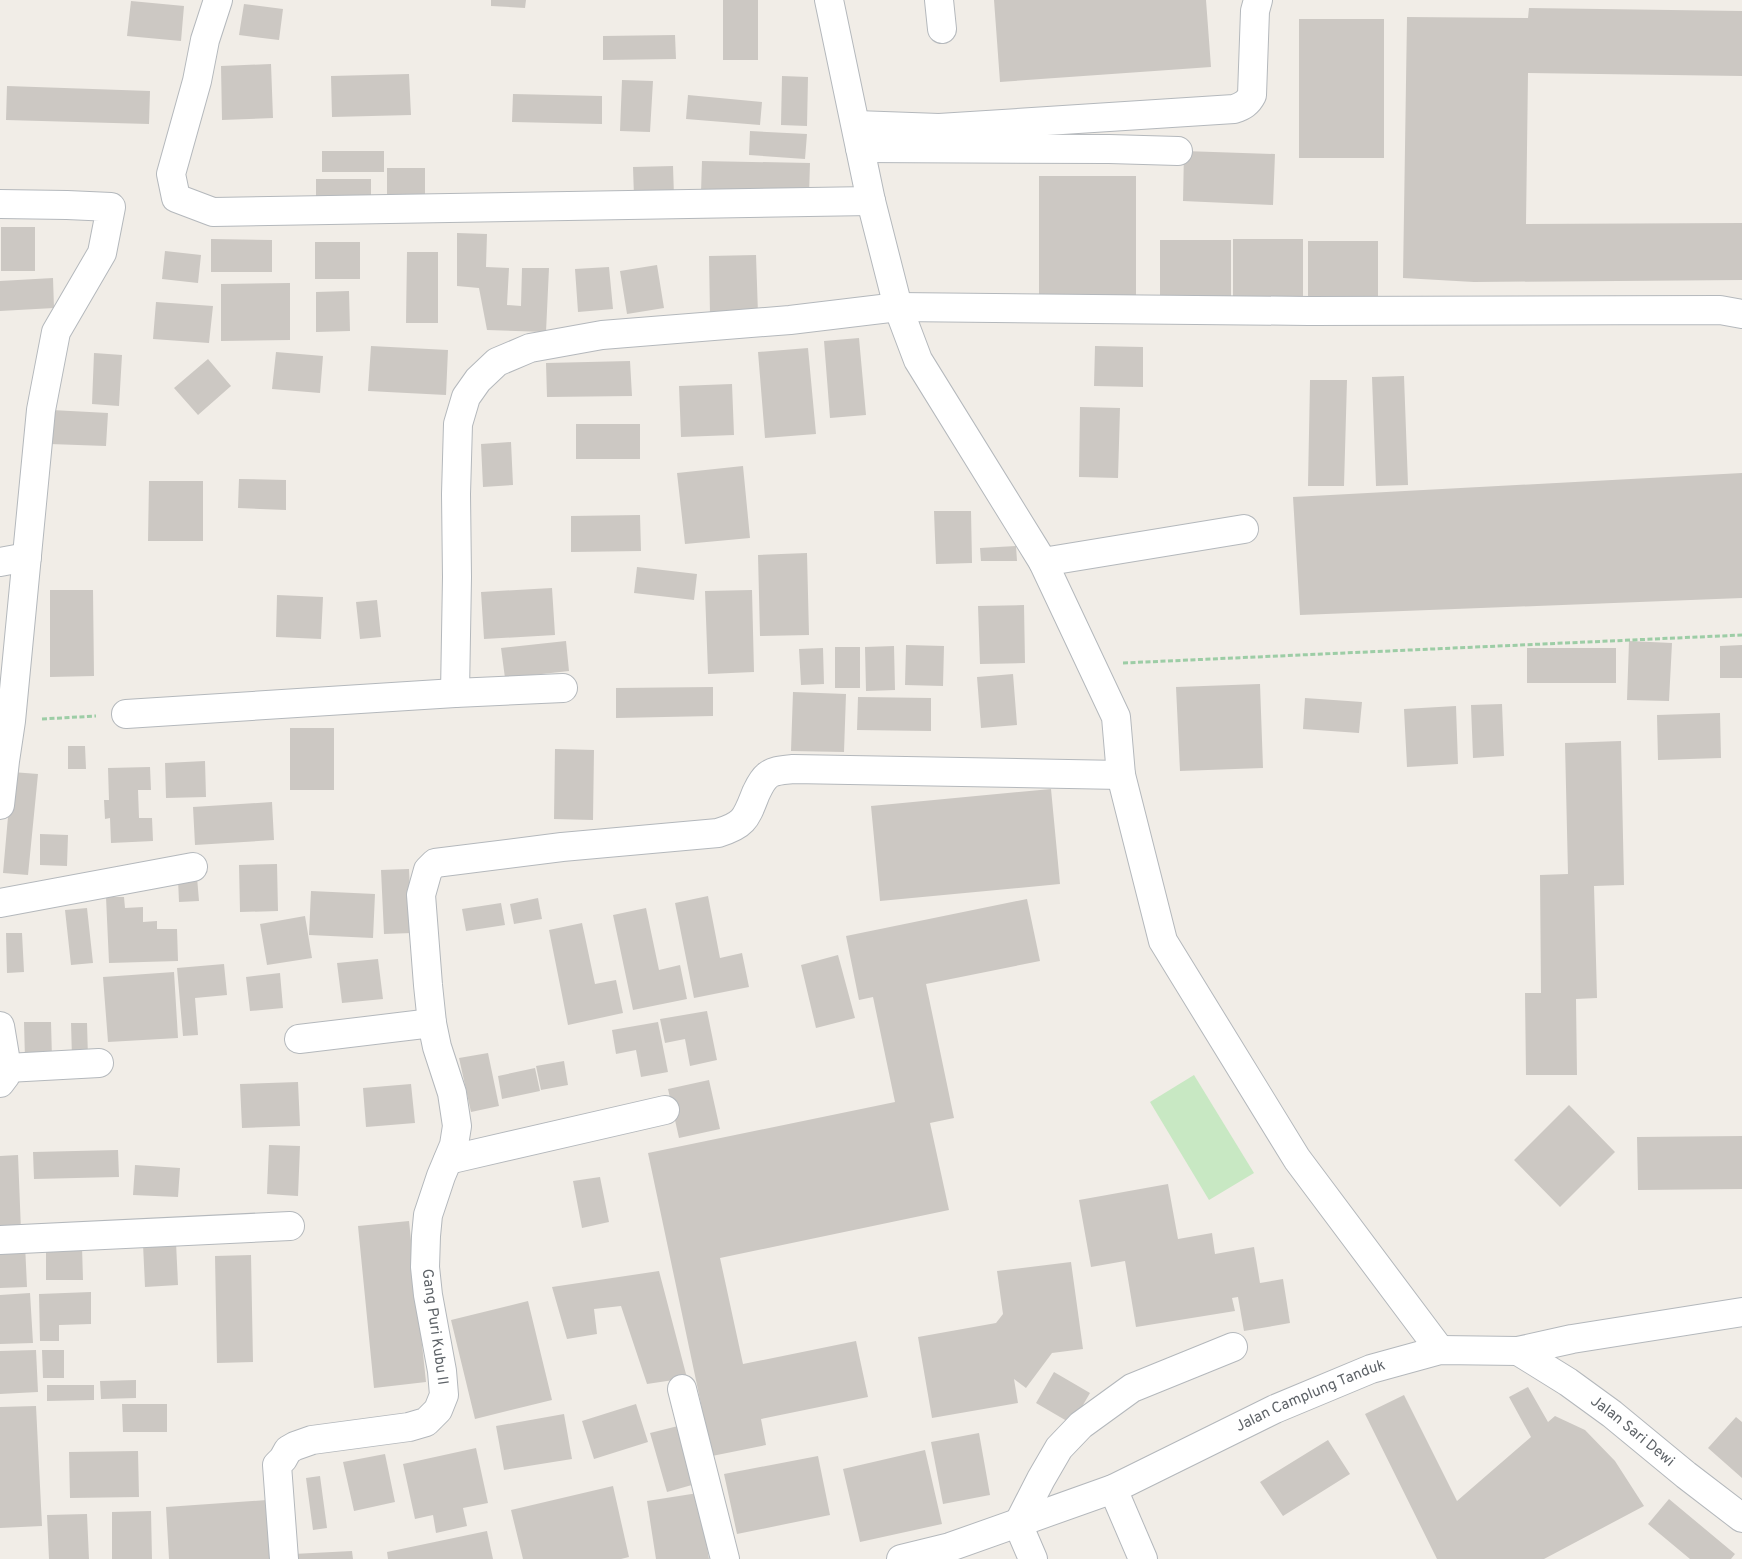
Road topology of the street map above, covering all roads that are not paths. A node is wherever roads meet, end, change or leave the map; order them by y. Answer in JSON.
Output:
{"nodes":[{"id":1,"x":218,"y":0,"type":"edge"},
{"id":2,"x":829,"y":0,"type":"edge"},
{"id":3,"x":939,"y":0,"type":"edge"},
{"id":4,"x":1258,"y":0,"type":"edge"},
{"id":5,"x":942,"y":29,"type":"dead end"},
{"id":6,"x":858,"y":136,"type":"junction"},
{"id":7,"x":1178,"y":151,"type":"dead end"},
{"id":8,"x":872,"y":201,"type":"junction"},
{"id":9,"x":0,"y":204,"type":"edge"},
{"id":10,"x":898,"y":307,"type":"junction"},
{"id":11,"x":1742,"y":314,"type":"edge"},
{"id":12,"x":1244,"y":529,"type":"dead end"},
{"id":13,"x":27,"y":557,"type":"junction"},
{"id":14,"x":0,"y":562,"type":"edge"},
{"id":15,"x":1043,"y":562,"type":"junction"},
{"id":16,"x":563,"y":688,"type":"dead end"},
{"id":17,"x":455,"y":693,"type":"junction"},
{"id":18,"x":126,"y":714,"type":"road end"},
{"id":19,"x":2,"y":762,"type":"edge"},
{"id":20,"x":1121,"y":775,"type":"junction"},
{"id":21,"x":0,"y":805,"type":"edge"},
{"id":22,"x":193,"y":867,"type":"dead end"},
{"id":23,"x":0,"y":903,"type":"edge"},
{"id":24,"x":432,"y":1024,"type":"junction"},
{"id":25,"x":0,"y":1026,"type":"edge"},
{"id":26,"x":299,"y":1039,"type":"dead end"},
{"id":27,"x":99,"y":1062,"type":"dead end"},
{"id":28,"x":3,"y":1075,"type":"edge"},
{"id":29,"x":665,"y":1110,"type":"dead end"},
{"id":30,"x":448,"y":1160,"type":"junction"},
{"id":31,"x":290,"y":1226,"type":"dead end"},
{"id":32,"x":0,"y":1240,"type":"edge"},
{"id":33,"x":1742,"y":1312,"type":"edge"},
{"id":34,"x":1233,"y":1348,"type":"dead end"},
{"id":35,"x":1440,"y":1350,"type":"junction"},
{"id":36,"x":1518,"y":1351,"type":"junction"},
{"id":37,"x":682,"y":1389,"type":"dead end"},
{"id":38,"x":1113,"y":1489,"type":"junction"},
{"id":39,"x":1742,"y":1518,"type":"edge"},
{"id":40,"x":1018,"y":1524,"type":"junction"},
{"id":41,"x":284,"y":1559,"type":"edge"},
{"id":42,"x":725,"y":1559,"type":"edge"},
{"id":43,"x":901,"y":1559,"type":"edge"},
{"id":44,"x":1033,"y":1559,"type":"edge"},
{"id":45,"x":1143,"y":1559,"type":"edge"}],
"edges":[{"from":1,"to":8,"type":"street"},
{"from":2,"to":6,"type":"street"},
{"from":3,"to":5,"type":"street"},
{"from":4,"to":6,"type":"street"},
{"from":6,"to":7,"type":"street"},
{"from":6,"to":8,"type":"street"},
{"from":8,"to":10,"type":"street"},
{"from":9,"to":13,"type":"street"},
{"from":10,"to":11,"type":"street"},
{"from":10,"to":15,"type":"street"},
{"from":10,"to":17,"type":"street"},
{"from":12,"to":15,"type":"street"},
{"from":13,"to":14,"type":"street"},
{"from":13,"to":19,"type":"street"},
{"from":15,"to":20,"type":"street"},
{"from":16,"to":17,"type":"street"},
{"from":17,"to":18,"type":"street"},
{"from":19,"to":21,"type":"street"},
{"from":20,"to":24,"type":"street"},
{"from":20,"to":35,"type":"street"},
{"from":22,"to":23,"type":"street"},
{"from":24,"to":26,"type":"street"},
{"from":24,"to":30,"type":"street","name":"Gang Puri Kubu II"},
{"from":25,"to":28,"type":"street"},
{"from":27,"to":28,"type":"street"},
{"from":29,"to":30,"type":"street"},
{"from":30,"to":41,"type":"street","name":"Gang Puri Kubu II"},
{"from":31,"to":32,"type":"street"},
{"from":33,"to":36,"type":"street","name":"Jalan Camplung Tanduk"},
{"from":34,"to":40,"type":"street"},
{"from":35,"to":36,"type":"street","name":"Jalan Camplung Tanduk"},
{"from":35,"to":38,"type":"street","name":"Jalan Camplung Tanduk"},
{"from":36,"to":39,"type":"street","name":"Jalan Sari Dewi"},
{"from":37,"to":42,"type":"street"},
{"from":38,"to":40,"type":"street","name":"Jalan Camplung Tanduk"},
{"from":38,"to":45,"type":"street"},
{"from":40,"to":43,"type":"street","name":"Jalan Camplung Tanduk"},
{"from":40,"to":44,"type":"street"}]}
